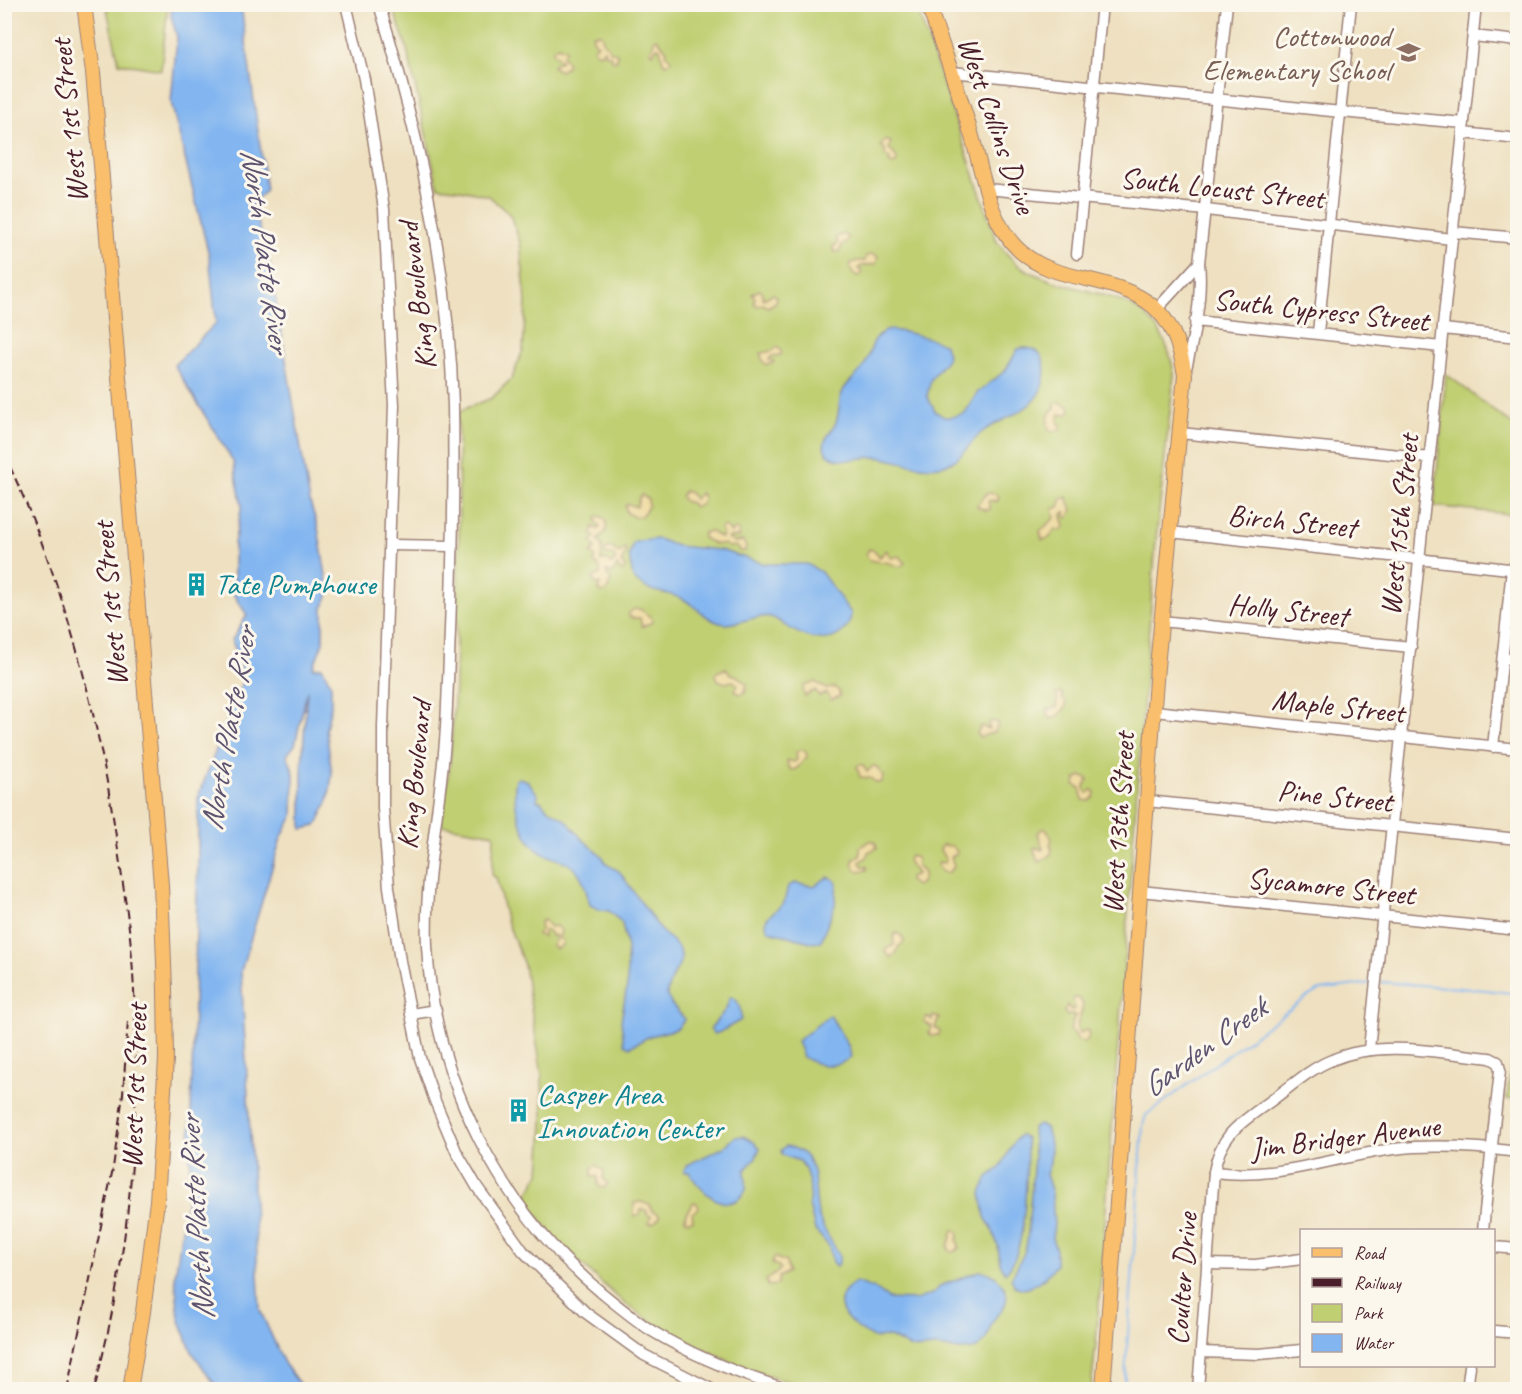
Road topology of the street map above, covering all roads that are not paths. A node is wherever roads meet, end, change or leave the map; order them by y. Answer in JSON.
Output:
{"nodes":[{"id":1,"x":84,"y":4,"type":"edge"},
{"id":2,"x":346,"y":4,"type":"edge"},
{"id":3,"x":379,"y":4,"type":"edge"},
{"id":4,"x":927,"y":4,"type":"edge"},
{"id":5,"x":1102,"y":4,"type":"edge"},
{"id":6,"x":1227,"y":4,"type":"edge"},
{"id":7,"x":1352,"y":4,"type":"edge"},
{"id":8,"x":1476,"y":4,"type":"edge"},
{"id":9,"x":1473,"y":36,"type":"junction"},
{"id":10,"x":1518,"y":41,"type":"edge"},
{"id":11,"x":952,"y":72,"type":"junction"},
{"id":12,"x":1094,"y":86,"type":"junction"},
{"id":13,"x":1217,"y":99,"type":"junction"},
{"id":14,"x":1341,"y":112,"type":"junction"},
{"id":15,"x":1464,"y":128,"type":"junction"},
{"id":16,"x":1518,"y":139,"type":"edge"},
{"id":17,"x":987,"y":189,"type":"junction"},
{"id":18,"x":1083,"y":198,"type":"junction"},
{"id":19,"x":1206,"y":210,"type":"junction"},
{"id":20,"x":1329,"y":224,"type":"junction"},
{"id":21,"x":1453,"y":236,"type":"junction"},
{"id":22,"x":1518,"y":238,"type":"edge"},
{"id":23,"x":1077,"y":254,"type":"dead end"},
{"id":24,"x":1199,"y":263,"type":"junction"},
{"id":25,"x":1157,"y":309,"type":"junction"},
{"id":26,"x":1195,"y":321,"type":"junction"},
{"id":27,"x":1443,"y":328,"type":"junction"},
{"id":28,"x":1318,"y":333,"type":"junction"},
{"id":29,"x":1518,"y":337,"type":"edge"},
{"id":30,"x":1441,"y":347,"type":"junction"},
{"id":31,"x":1185,"y":375,"type":"junction"},
{"id":32,"x":1180,"y":433,"type":"junction"},
{"id":33,"x":1430,"y":458,"type":"junction"},
{"id":34,"x":1170,"y":532,"type":"junction"},
{"id":35,"x":391,"y":545,"type":"junction"},
{"id":36,"x":452,"y":546,"type":"junction"},
{"id":37,"x":1420,"y":558,"type":"junction"},
{"id":38,"x":1515,"y":569,"type":"edge"},
{"id":39,"x":1161,"y":621,"type":"junction"},
{"id":40,"x":1411,"y":647,"type":"junction"},
{"id":41,"x":1503,"y":658,"type":"junction"},
{"id":42,"x":1518,"y":660,"type":"edge"},
{"id":43,"x":1154,"y":711,"type":"junction"},
{"id":44,"x":1401,"y":736,"type":"junction"},
{"id":45,"x":1493,"y":747,"type":"junction"},
{"id":46,"x":1518,"y":749,"type":"edge"},
{"id":47,"x":1147,"y":801,"type":"junction"},
{"id":48,"x":1392,"y":826,"type":"junction"},
{"id":49,"x":1518,"y":839,"type":"edge"},
{"id":50,"x":1140,"y":891,"type":"junction"},
{"id":51,"x":1382,"y":915,"type":"junction"},
{"id":52,"x":1518,"y":930,"type":"edge"},
{"id":53,"x":436,"y":1010,"type":"junction"},
{"id":54,"x":411,"y":1014,"type":"junction"},
{"id":55,"x":1369,"y":1049,"type":"junction"},
{"id":56,"x":1491,"y":1149,"type":"junction"},
{"id":57,"x":1518,"y":1152,"type":"edge"},
{"id":58,"x":1214,"y":1172,"type":"junction"},
{"id":59,"x":1483,"y":1229,"type":"edge"},
{"id":60,"x":1495,"y":1247,"type":"edge"},
{"id":61,"x":1518,"y":1249,"type":"edge"},
{"id":62,"x":1300,"y":1259,"type":"edge"},
{"id":63,"x":1207,"y":1264,"type":"junction"},
{"id":64,"x":1495,"y":1331,"type":"edge"},
{"id":65,"x":1518,"y":1333,"type":"edge"},
{"id":66,"x":1300,"y":1350,"type":"edge"},
{"id":67,"x":1201,"y":1352,"type":"junction"},
{"id":68,"x":1470,"y":1367,"type":"edge"},
{"id":69,"x":130,"y":1389,"type":"edge"},
{"id":70,"x":713,"y":1389,"type":"edge"},
{"id":71,"x":789,"y":1389,"type":"edge"},
{"id":72,"x":1103,"y":1389,"type":"edge"},
{"id":73,"x":1198,"y":1389,"type":"edge"},
{"id":74,"x":1467,"y":1389,"type":"edge"}],
"edges":[{"from":1,"to":69,"type":"main road","name":"West 1st Street"},
{"from":2,"to":35,"type":"street","name":"King Boulevard"},
{"from":3,"to":36,"type":"street","name":"King Boulevard"},
{"from":4,"to":11,"type":"main road","name":"West Collins Drive"},
{"from":5,"to":12,"type":"street"},
{"from":6,"to":13,"type":"street","name":"West 13th Street"},
{"from":7,"to":14,"type":"street"},
{"from":8,"to":9,"type":"street","name":"West 15th Street"},
{"from":9,"to":10,"type":"street"},
{"from":9,"to":15,"type":"street","name":"West 15th Street"},
{"from":11,"to":12,"type":"street"},
{"from":11,"to":17,"type":"main road","name":"West Collins Drive"},
{"from":12,"to":13,"type":"street"},
{"from":12,"to":18,"type":"street"},
{"from":13,"to":14,"type":"street"},
{"from":13,"to":19,"type":"street","name":"West 13th Street"},
{"from":14,"to":15,"type":"street"},
{"from":14,"to":20,"type":"street"},
{"from":15,"to":16,"type":"street"},
{"from":15,"to":21,"type":"street","name":"West 15th Street"},
{"from":17,"to":18,"type":"street","name":"South Locust Street"},
{"from":17,"to":25,"type":"main road","name":"West Collins Drive"},
{"from":18,"to":19,"type":"street","name":"South Locust Street"},
{"from":18,"to":23,"type":"street"},
{"from":19,"to":20,"type":"street","name":"South Locust Street"},
{"from":19,"to":24,"type":"street","name":"West 13th Street"},
{"from":20,"to":21,"type":"street","name":"South Locust Street"},
{"from":20,"to":28,"type":"street"},
{"from":21,"to":22,"type":"street","name":"South Locust Street"},
{"from":21,"to":27,"type":"street","name":"West 15th Street"},
{"from":24,"to":25,"type":"street"},
{"from":24,"to":26,"type":"street","name":"West 13th Street"},
{"from":25,"to":31,"type":"main road","name":"West Collins Drive"},
{"from":26,"to":28,"type":"street","name":"South Cypress Street"},
{"from":26,"to":31,"type":"street","name":"West 13th Street"},
{"from":27,"to":29,"type":"street"},
{"from":27,"to":30,"type":"street","name":"West 15th Street"},
{"from":28,"to":30,"type":"street","name":"South Cypress Street"},
{"from":30,"to":33,"type":"street","name":"West 15th Street"},
{"from":31,"to":32,"type":"main road","name":"West 13th Street"},
{"from":32,"to":33,"type":"street"},
{"from":32,"to":34,"type":"main road","name":"West 13th Street"},
{"from":33,"to":37,"type":"street","name":"West 15th Street"},
{"from":34,"to":37,"type":"street","name":"Birch Street"},
{"from":34,"to":39,"type":"main road","name":"West 13th Street"},
{"from":35,"to":36,"type":"street"},
{"from":35,"to":54,"type":"street","name":"King Boulevard"},
{"from":36,"to":53,"type":"street","name":"King Boulevard"},
{"from":37,"to":38,"type":"street","name":"Birch Street"},
{"from":37,"to":40,"type":"street","name":"West 15th Street"},
{"from":38,"to":41,"type":"street"},
{"from":39,"to":40,"type":"street","name":"Holly Street"},
{"from":39,"to":43,"type":"main road","name":"West 13th Street"},
{"from":40,"to":44,"type":"street","name":"West 15th Street"},
{"from":41,"to":42,"type":"street"},
{"from":41,"to":45,"type":"street"},
{"from":43,"to":44,"type":"street","name":"Maple Street"},
{"from":43,"to":47,"type":"main road","name":"West 13th Street"},
{"from":44,"to":45,"type":"street","name":"Maple Street"},
{"from":44,"to":48,"type":"street","name":"West 15th Street"},
{"from":45,"to":46,"type":"street","name":"Maple Street"},
{"from":47,"to":48,"type":"street","name":"Pine Street"},
{"from":47,"to":50,"type":"main road","name":"West 13th Street"},
{"from":48,"to":49,"type":"street","name":"Pine Street"},
{"from":48,"to":51,"type":"street","name":"West 15th Street"},
{"from":50,"to":51,"type":"street","name":"Sycamore Street"},
{"from":50,"to":72,"type":"main road","name":"West 13th Street"},
{"from":51,"to":52,"type":"street","name":"Sycamore Street"},
{"from":51,"to":55,"type":"street","name":"West 15th Street"},
{"from":53,"to":54,"type":"street"},
{"from":53,"to":71,"type":"street","name":"King Boulevard"},
{"from":54,"to":70,"type":"street","name":"King Boulevard"},
{"from":55,"to":56,"type":"street","name":"Coulter Drive"},
{"from":55,"to":58,"type":"street","name":"Coulter Drive"},
{"from":56,"to":57,"type":"street","name":"Jim Bridger Avenue"},
{"from":56,"to":58,"type":"street","name":"Jim Bridger Avenue"},
{"from":56,"to":59,"type":"street"},
{"from":58,"to":63,"type":"street","name":"Coulter Drive"},
{"from":60,"to":61,"type":"street"},
{"from":62,"to":63,"type":"street"},
{"from":63,"to":67,"type":"street","name":"Coulter Drive"},
{"from":64,"to":65,"type":"street"},
{"from":66,"to":67,"type":"street"},
{"from":67,"to":73,"type":"street","name":"Coulter Drive"},
{"from":68,"to":74,"type":"street"}]}
